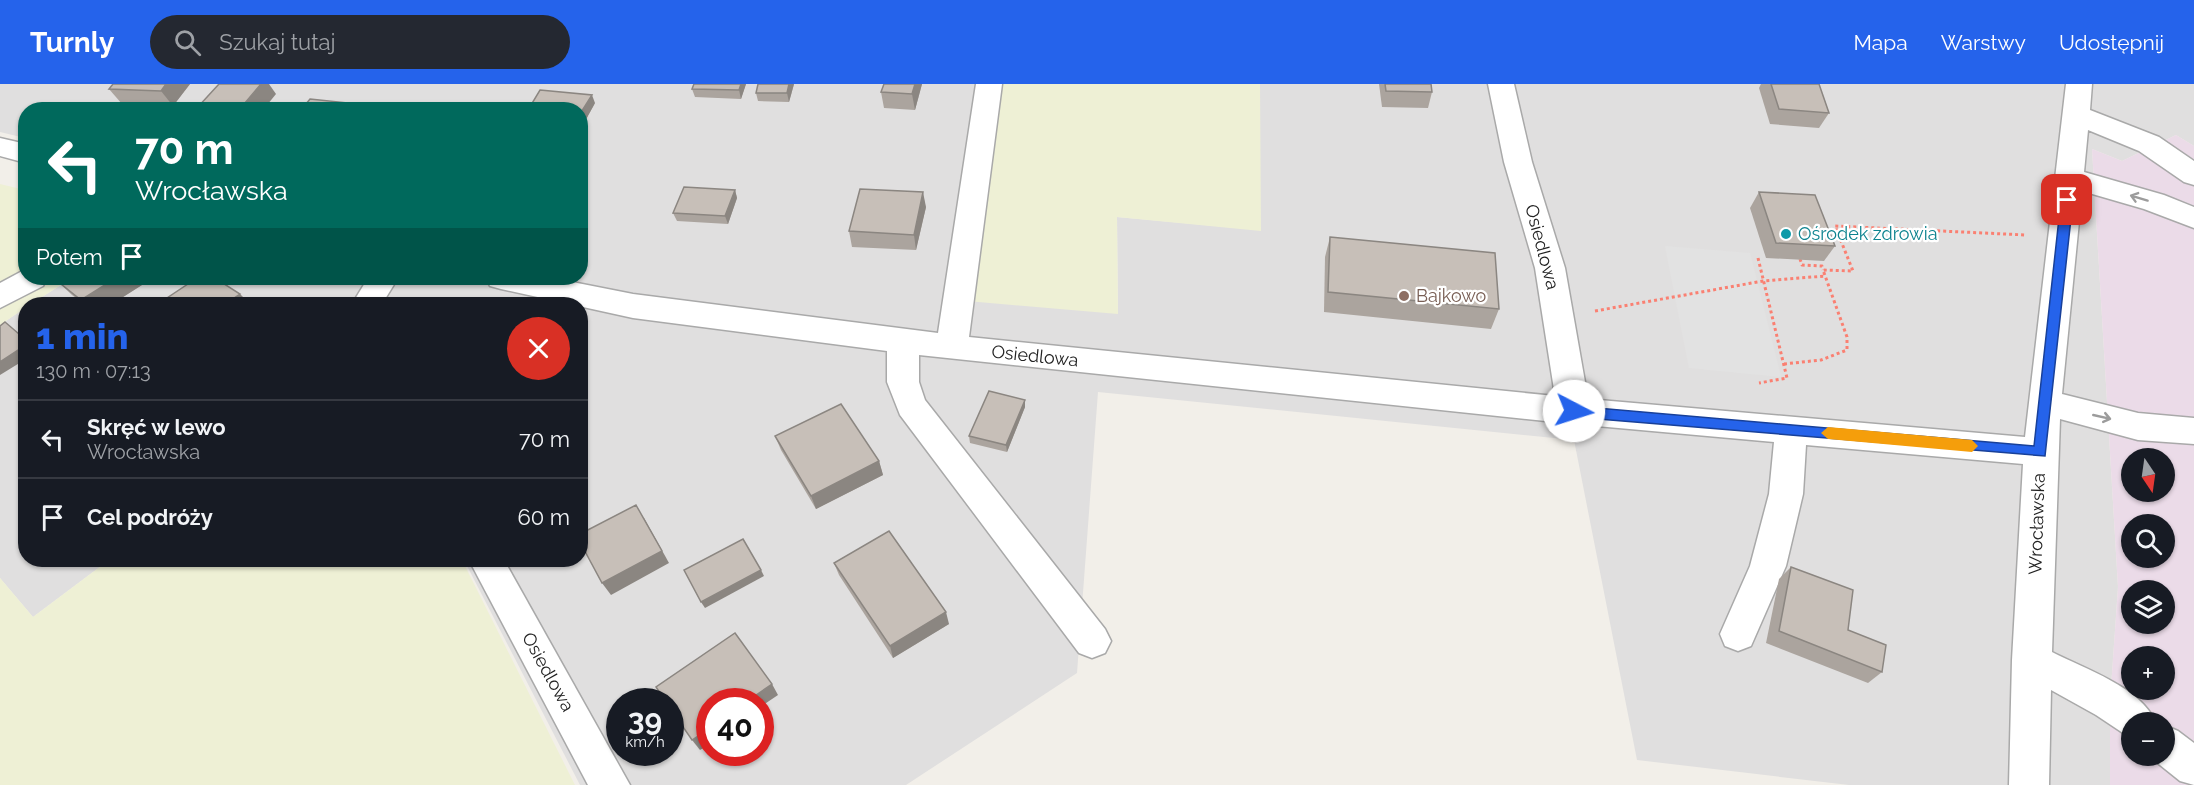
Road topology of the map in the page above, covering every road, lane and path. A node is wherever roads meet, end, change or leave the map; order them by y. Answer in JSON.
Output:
{"nodes":[{"id":1,"x":989,"y":84,"type":"edge"},
{"id":2,"x":1502,"y":84,"type":"edge"},
{"id":3,"x":2079,"y":84,"type":"edge"},
{"id":4,"x":2076,"y":115,"type":"junction"},
{"id":5,"x":0,"y":147,"type":"edge"},
{"id":6,"x":18,"y":152,"type":"edge"},
{"id":7,"x":2194,"y":175,"type":"edge"},
{"id":8,"x":2069,"y":177,"type":"junction"},
{"id":9,"x":2194,"y":218,"type":"edge"},
{"id":10,"x":2037,"y":236,"type":"dead end"},
{"id":11,"x":1758,"y":258,"type":"dead end"},
{"id":12,"x":1800,"y":259,"type":"edge"},
{"id":13,"x":1823,"y":270,"type":"junction"},
{"id":14,"x":1826,"y":276,"type":"junction"},
{"id":15,"x":1763,"y":281,"type":"junction"},
{"id":16,"x":20,"y":285,"type":"edge"},
{"id":17,"x":534,"y":285,"type":"edge"},
{"id":18,"x":0,"y":297,"type":"edge"},
{"id":19,"x":1558,"y":317,"type":"junction"},
{"id":20,"x":903,"y":342,"type":"junction"},
{"id":21,"x":952,"y":347,"type":"junction"},
{"id":22,"x":1784,"y":364,"type":"junction"},
{"id":23,"x":1759,"y":383,"type":"dead end"},
{"id":24,"x":2046,"y":402,"type":"junction"},
{"id":25,"x":1574,"y":411,"type":"junction"},
{"id":26,"x":1791,"y":431,"type":"junction"},
{"id":27,"x":2194,"y":431,"type":"edge"},
{"id":28,"x":2040,"y":452,"type":"junction"},
{"id":29,"x":490,"y":567,"type":"edge"},
{"id":30,"x":1738,"y":634,"type":"dead end"},
{"id":31,"x":1092,"y":640,"type":"dead end"},
{"id":32,"x":2031,"y":660,"type":"junction"},
{"id":33,"x":2123,"y":712,"type":"edge"},
{"id":34,"x":2175,"y":752,"type":"edge"},
{"id":35,"x":2194,"y":767,"type":"edge"},
{"id":36,"x":610,"y":785,"type":"edge"},
{"id":37,"x":2029,"y":785,"type":"edge"}],
"edges":[{"from":1,"to":21,"type":"street"},
{"from":2,"to":19,"type":"street","name":"Osiedlowa"},
{"from":3,"to":4,"type":"street","name":"Wrocławska"},
{"from":4,"to":7,"type":"street"},
{"from":4,"to":8,"type":"street","name":"Wrocławska"},
{"from":5,"to":6,"type":"street"},
{"from":9,"to":8,"type":"street","one_way":true},
{"from":8,"to":24,"type":"street","name":"Wrocławska"},
{"from":10,"to":13,"type":"path"},
{"from":11,"to":15,"type":"path"},
{"from":12,"to":13,"type":"path"},
{"from":13,"to":14,"type":"path"},
{"from":14,"to":15,"type":"path"},
{"from":14,"to":22,"type":"path"},
{"from":15,"to":19,"type":"path"},
{"from":15,"to":22,"type":"path"},
{"from":16,"to":18,"type":"street"},
{"from":17,"to":20,"type":"street","name":"Osiedlowa"},
{"from":19,"to":25,"type":"street","name":"Osiedlowa"},
{"from":20,"to":21,"type":"street","name":"Osiedlowa"},
{"from":20,"to":31,"type":"street"},
{"from":21,"to":25,"type":"street","name":"Osiedlowa"},
{"from":22,"to":23,"type":"path"},
{"from":24,"to":27,"type":"street","one_way":true},
{"from":24,"to":28,"type":"street","name":"Wrocławska"},
{"from":25,"to":26,"type":"street","name":"Osiedlowa"},
{"from":26,"to":28,"type":"street","name":"Osiedlowa"},
{"from":26,"to":30,"type":"street"},
{"from":28,"to":32,"type":"street","name":"Wrocławska"},
{"from":29,"to":36,"type":"street","name":"Osiedlowa"},
{"from":32,"to":33,"type":"street"},
{"from":32,"to":37,"type":"street","name":"Wrocławska"},
{"from":34,"to":35,"type":"street"}]}
